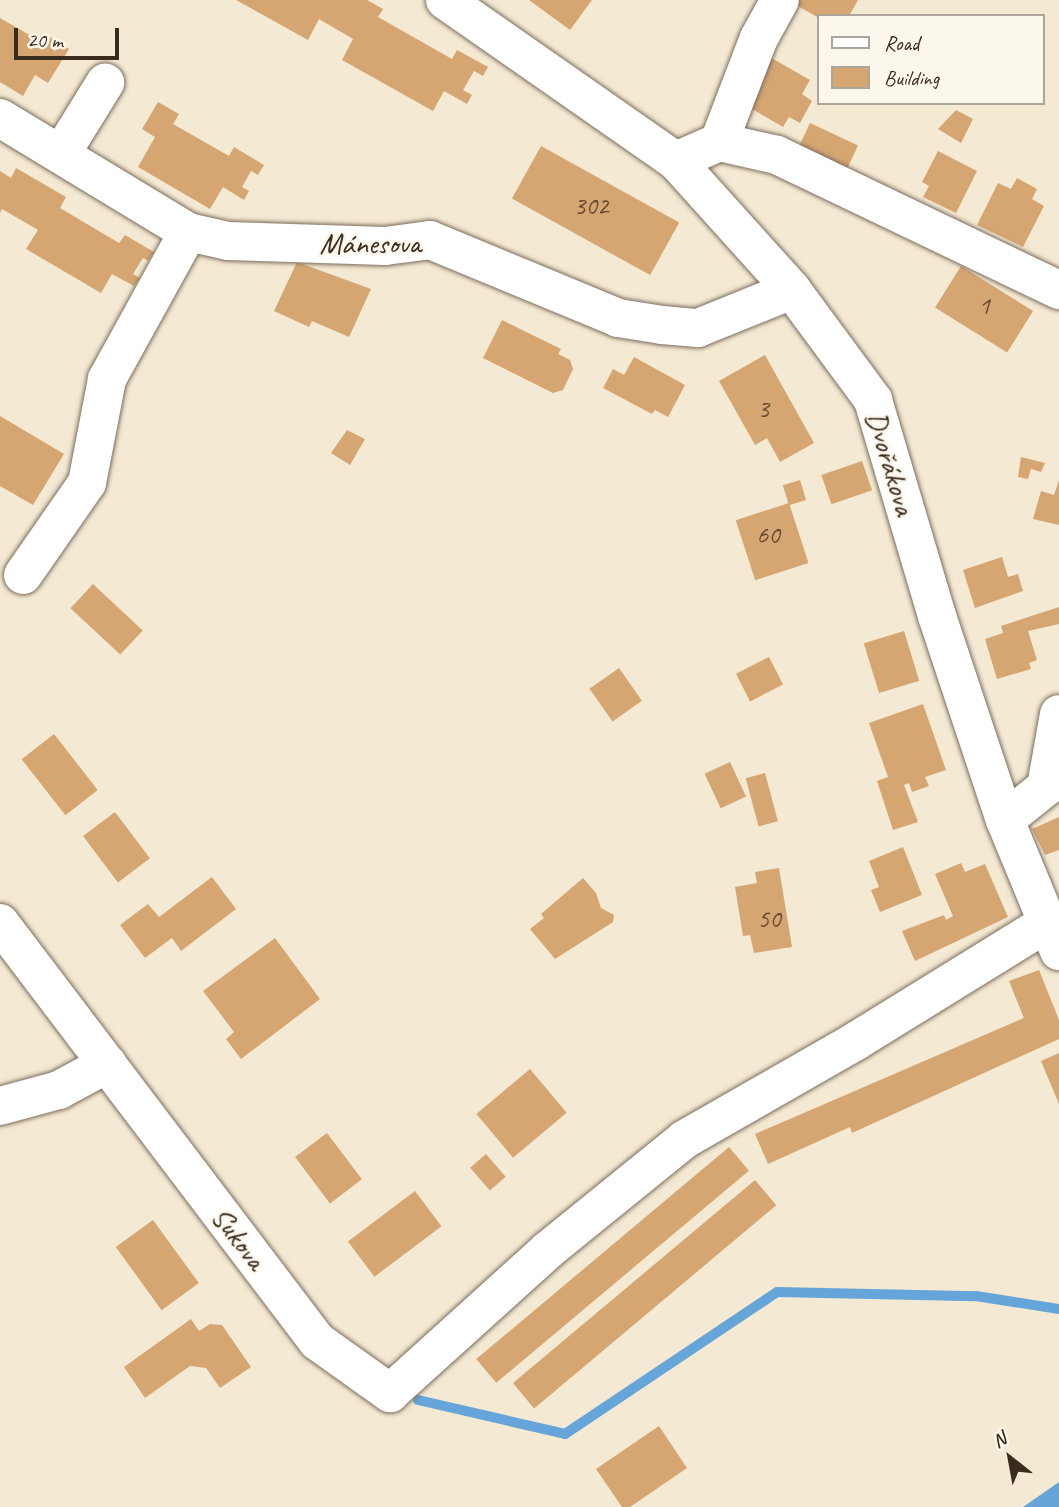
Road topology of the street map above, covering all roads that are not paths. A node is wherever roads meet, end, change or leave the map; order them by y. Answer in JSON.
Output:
{"nodes":[{"id":1,"x":445,"y":0,"type":"edge"},
{"id":2,"x":780,"y":0,"type":"edge"},
{"id":3,"x":105,"y":83,"type":"dead end"},
{"id":4,"x":0,"y":118,"type":"edge"},
{"id":5,"x":719,"y":142,"type":"junction"},
{"id":6,"x":61,"y":154,"type":"junction"},
{"id":7,"x":676,"y":161,"type":"junction"},
{"id":8,"x":188,"y":232,"type":"junction"},
{"id":9,"x":792,"y":290,"type":"junction"},
{"id":10,"x":1059,"y":290,"type":"edge"},
{"id":11,"x":23,"y":575,"type":"dead end"},
{"id":12,"x":1059,"y":714,"type":"edge"},
{"id":13,"x":1005,"y":820,"type":"junction"},
{"id":14,"x":0,"y":923,"type":"edge"},
{"id":15,"x":1053,"y":937,"type":"edge"},
{"id":16,"x":107,"y":1064,"type":"junction"},
{"id":17,"x":0,"y":1106,"type":"edge"}],
"edges":[{"from":1,"to":7,"type":"street","name":"Dvořákova"},
{"from":2,"to":5,"type":"street"},
{"from":3,"to":6,"type":"street"},
{"from":4,"to":6,"type":"street","name":"Mánesova"},
{"from":5,"to":7,"type":"street"},
{"from":5,"to":10,"type":"street"},
{"from":6,"to":8,"type":"street","name":"Mánesova"},
{"from":7,"to":9,"type":"street","name":"Dvořákova"},
{"from":8,"to":9,"type":"street","name":"Mánesova"},
{"from":8,"to":11,"type":"street"},
{"from":9,"to":13,"type":"street","name":"Dvořákova"},
{"from":12,"to":13,"type":"street"},
{"from":13,"to":15,"type":"street","name":"Dvořákova"},
{"from":14,"to":16,"type":"street","name":"Sukova"},
{"from":15,"to":16,"type":"street","name":"Sukova"},
{"from":16,"to":17,"type":"street"}]}
